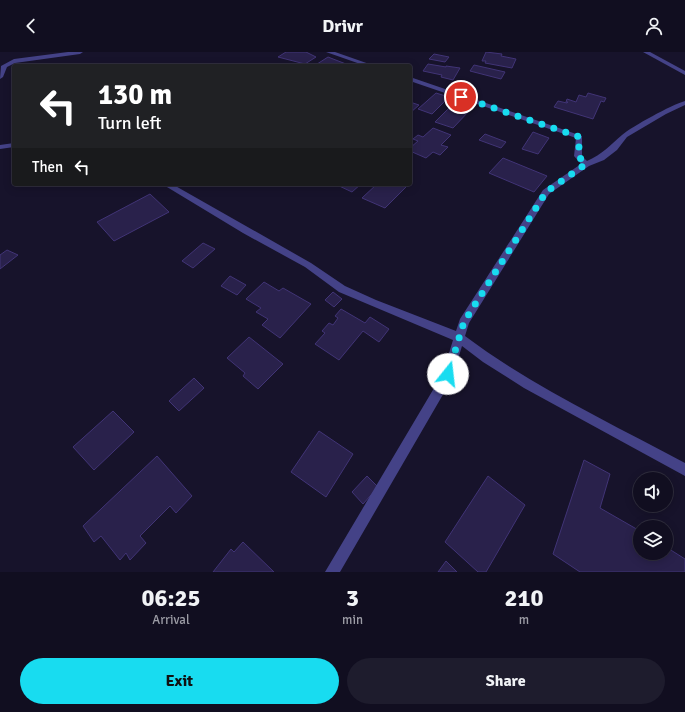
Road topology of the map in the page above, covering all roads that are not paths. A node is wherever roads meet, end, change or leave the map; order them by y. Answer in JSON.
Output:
{"nodes":[{"id":1,"x":80,"y":52,"type":"edge"},
{"id":2,"x":329,"y":52,"type":"edge"},
{"id":3,"x":646,"y":52,"type":"edge"},
{"id":4,"x":366,"y":64,"type":"edge"},
{"id":5,"x":685,"y":73,"type":"edge"},
{"id":6,"x":0,"y":77,"type":"edge"},
{"id":7,"x":412,"y":80,"type":"edge"},
{"id":8,"x":685,"y":103,"type":"edge"},
{"id":9,"x":12,"y":145,"type":"edge"},
{"id":10,"x":0,"y":147,"type":"edge"},
{"id":11,"x":586,"y":164,"type":"junction"},
{"id":12,"x":169,"y":186,"type":"edge"},
{"id":13,"x":459,"y":337,"type":"junction"},
{"id":14,"x":685,"y":470,"type":"edge"},
{"id":15,"x":332,"y":572,"type":"edge"}],
"edges":[{"from":1,"to":6,"type":"street"},
{"from":2,"to":4,"type":"street"},
{"from":3,"to":5,"type":"street"},
{"from":7,"to":11,"type":"street"},
{"from":8,"to":11,"type":"street"},
{"from":9,"to":10,"type":"street"},
{"from":11,"to":13,"type":"street"},
{"from":12,"to":13,"type":"street"},
{"from":13,"to":14,"type":"street"},
{"from":13,"to":15,"type":"street"}]}
